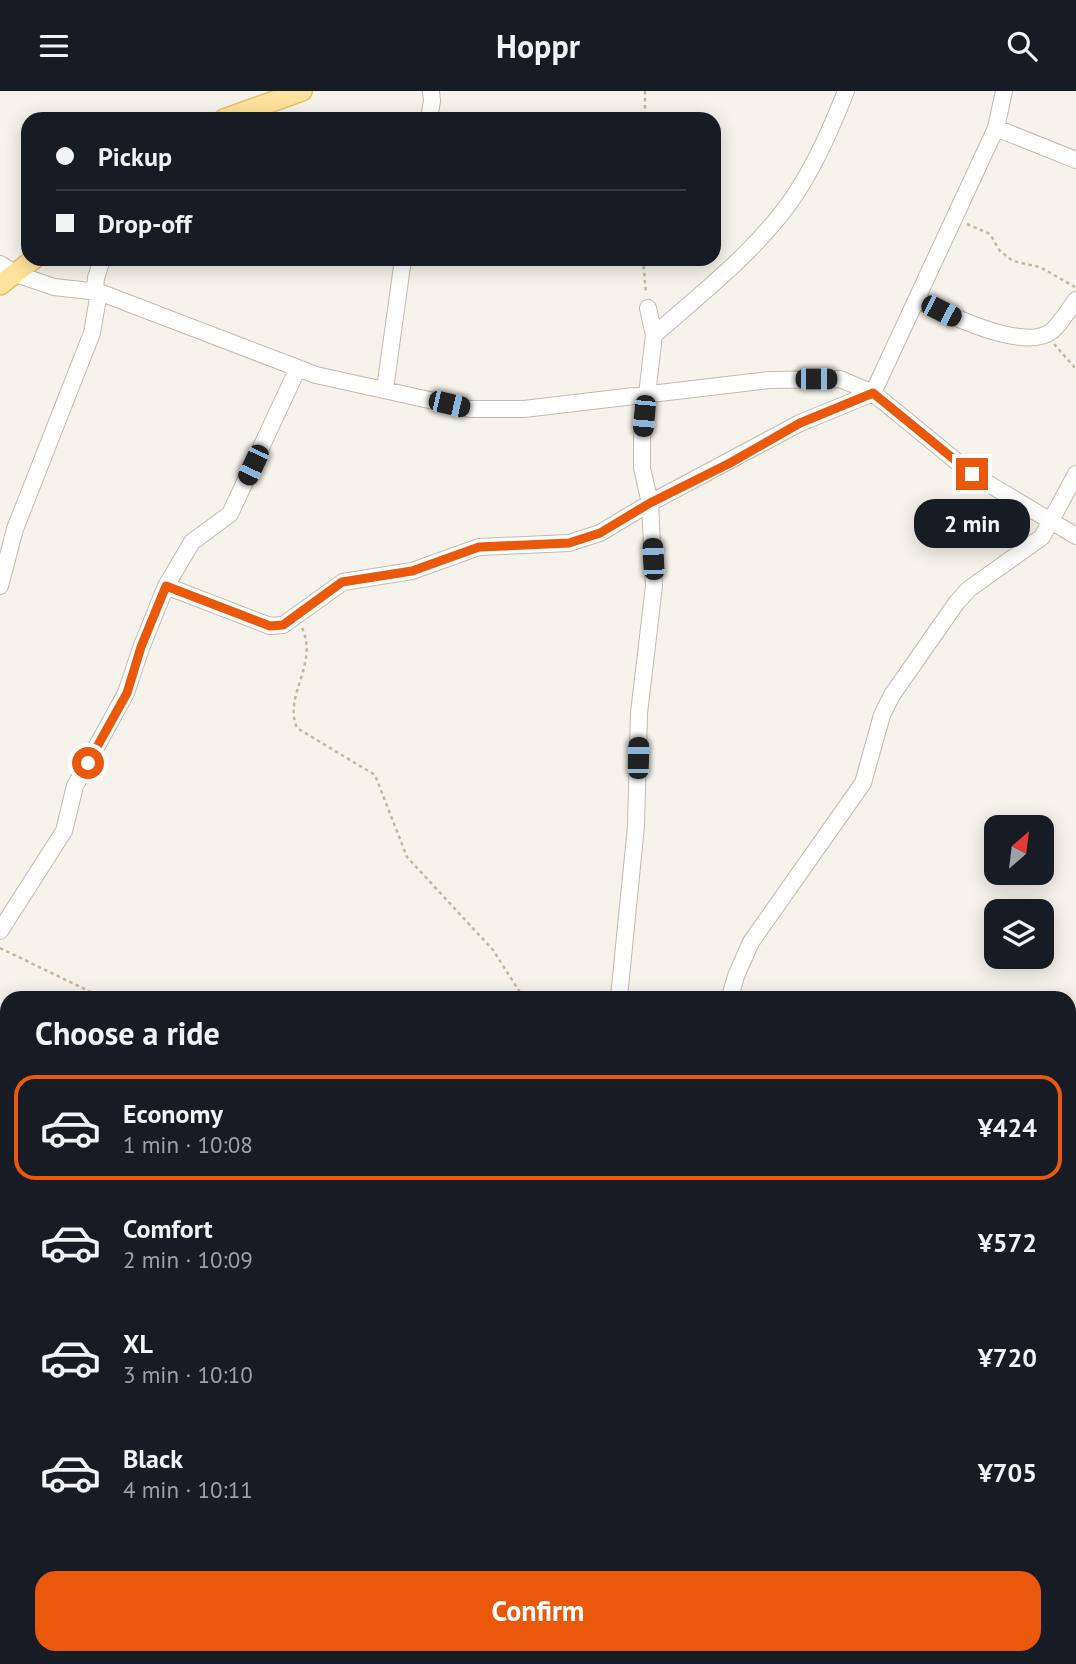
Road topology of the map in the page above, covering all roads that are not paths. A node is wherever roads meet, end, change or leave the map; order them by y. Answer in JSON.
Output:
{"nodes":[{"id":1,"x":302,"y":91,"type":"edge"},
{"id":2,"x":432,"y":91,"type":"edge"},
{"id":3,"x":846,"y":91,"type":"edge"},
{"id":4,"x":1004,"y":91,"type":"edge"},
{"id":5,"x":244,"y":112,"type":"edge"},
{"id":6,"x":430,"y":112,"type":"edge"},
{"id":7,"x":996,"y":128,"type":"junction"},
{"id":8,"x":1076,"y":160,"type":"edge"},
{"id":9,"x":21,"y":266,"type":"edge"},
{"id":10,"x":100,"y":266,"type":"edge"},
{"id":11,"x":401,"y":266,"type":"edge"},
{"id":12,"x":5,"y":274,"type":"edge"},
{"id":13,"x":97,"y":291,"type":"junction"},
{"id":14,"x":917,"y":299,"type":"junction"},
{"id":15,"x":1076,"y":300,"type":"edge"},
{"id":16,"x":648,"y":308,"type":"road end"},
{"id":17,"x":654,"y":335,"type":"junction"},
{"id":18,"x":298,"y":368,"type":"junction"},
{"id":19,"x":385,"y":389,"type":"junction"},
{"id":20,"x":873,"y":393,"type":"junction"},
{"id":21,"x":646,"y":394,"type":"junction"},
{"id":22,"x":1076,"y":474,"type":"edge"},
{"id":23,"x":650,"y":503,"type":"junction"},
{"id":24,"x":1051,"y":522,"type":"junction"},
{"id":25,"x":1076,"y":536,"type":"edge"},
{"id":26,"x":0,"y":586,"type":"edge"},
{"id":27,"x":166,"y":586,"type":"junction"},
{"id":28,"x":0,"y":931,"type":"edge"},
{"id":29,"x":620,"y":991,"type":"edge"},
{"id":30,"x":732,"y":991,"type":"edge"}],
"edges":[{"from":1,"to":5,"type":"main road"},
{"from":2,"to":6,"type":"street"},
{"from":3,"to":17,"type":"street"},
{"from":4,"to":7,"type":"street"},
{"from":7,"to":8,"type":"street"},
{"from":7,"to":14,"type":"street"},
{"from":9,"to":12,"type":"main road"},
{"from":10,"to":13,"type":"street"},
{"from":11,"to":19,"type":"street"},
{"from":12,"to":13,"type":"street"},
{"from":13,"to":18,"type":"street"},
{"from":13,"to":26,"type":"street"},
{"from":14,"to":15,"type":"street"},
{"from":14,"to":20,"type":"street"},
{"from":16,"to":17,"type":"street"},
{"from":17,"to":21,"type":"street"},
{"from":18,"to":19,"type":"street"},
{"from":18,"to":27,"type":"street"},
{"from":19,"to":21,"type":"street"},
{"from":20,"to":21,"type":"street"},
{"from":20,"to":23,"type":"street"},
{"from":20,"to":24,"type":"street"},
{"from":21,"to":23,"type":"street"},
{"from":22,"to":24,"type":"street"},
{"from":23,"to":27,"type":"street"},
{"from":23,"to":29,"type":"street"},
{"from":24,"to":25,"type":"street"},
{"from":24,"to":30,"type":"street"},
{"from":27,"to":28,"type":"street"}]}
